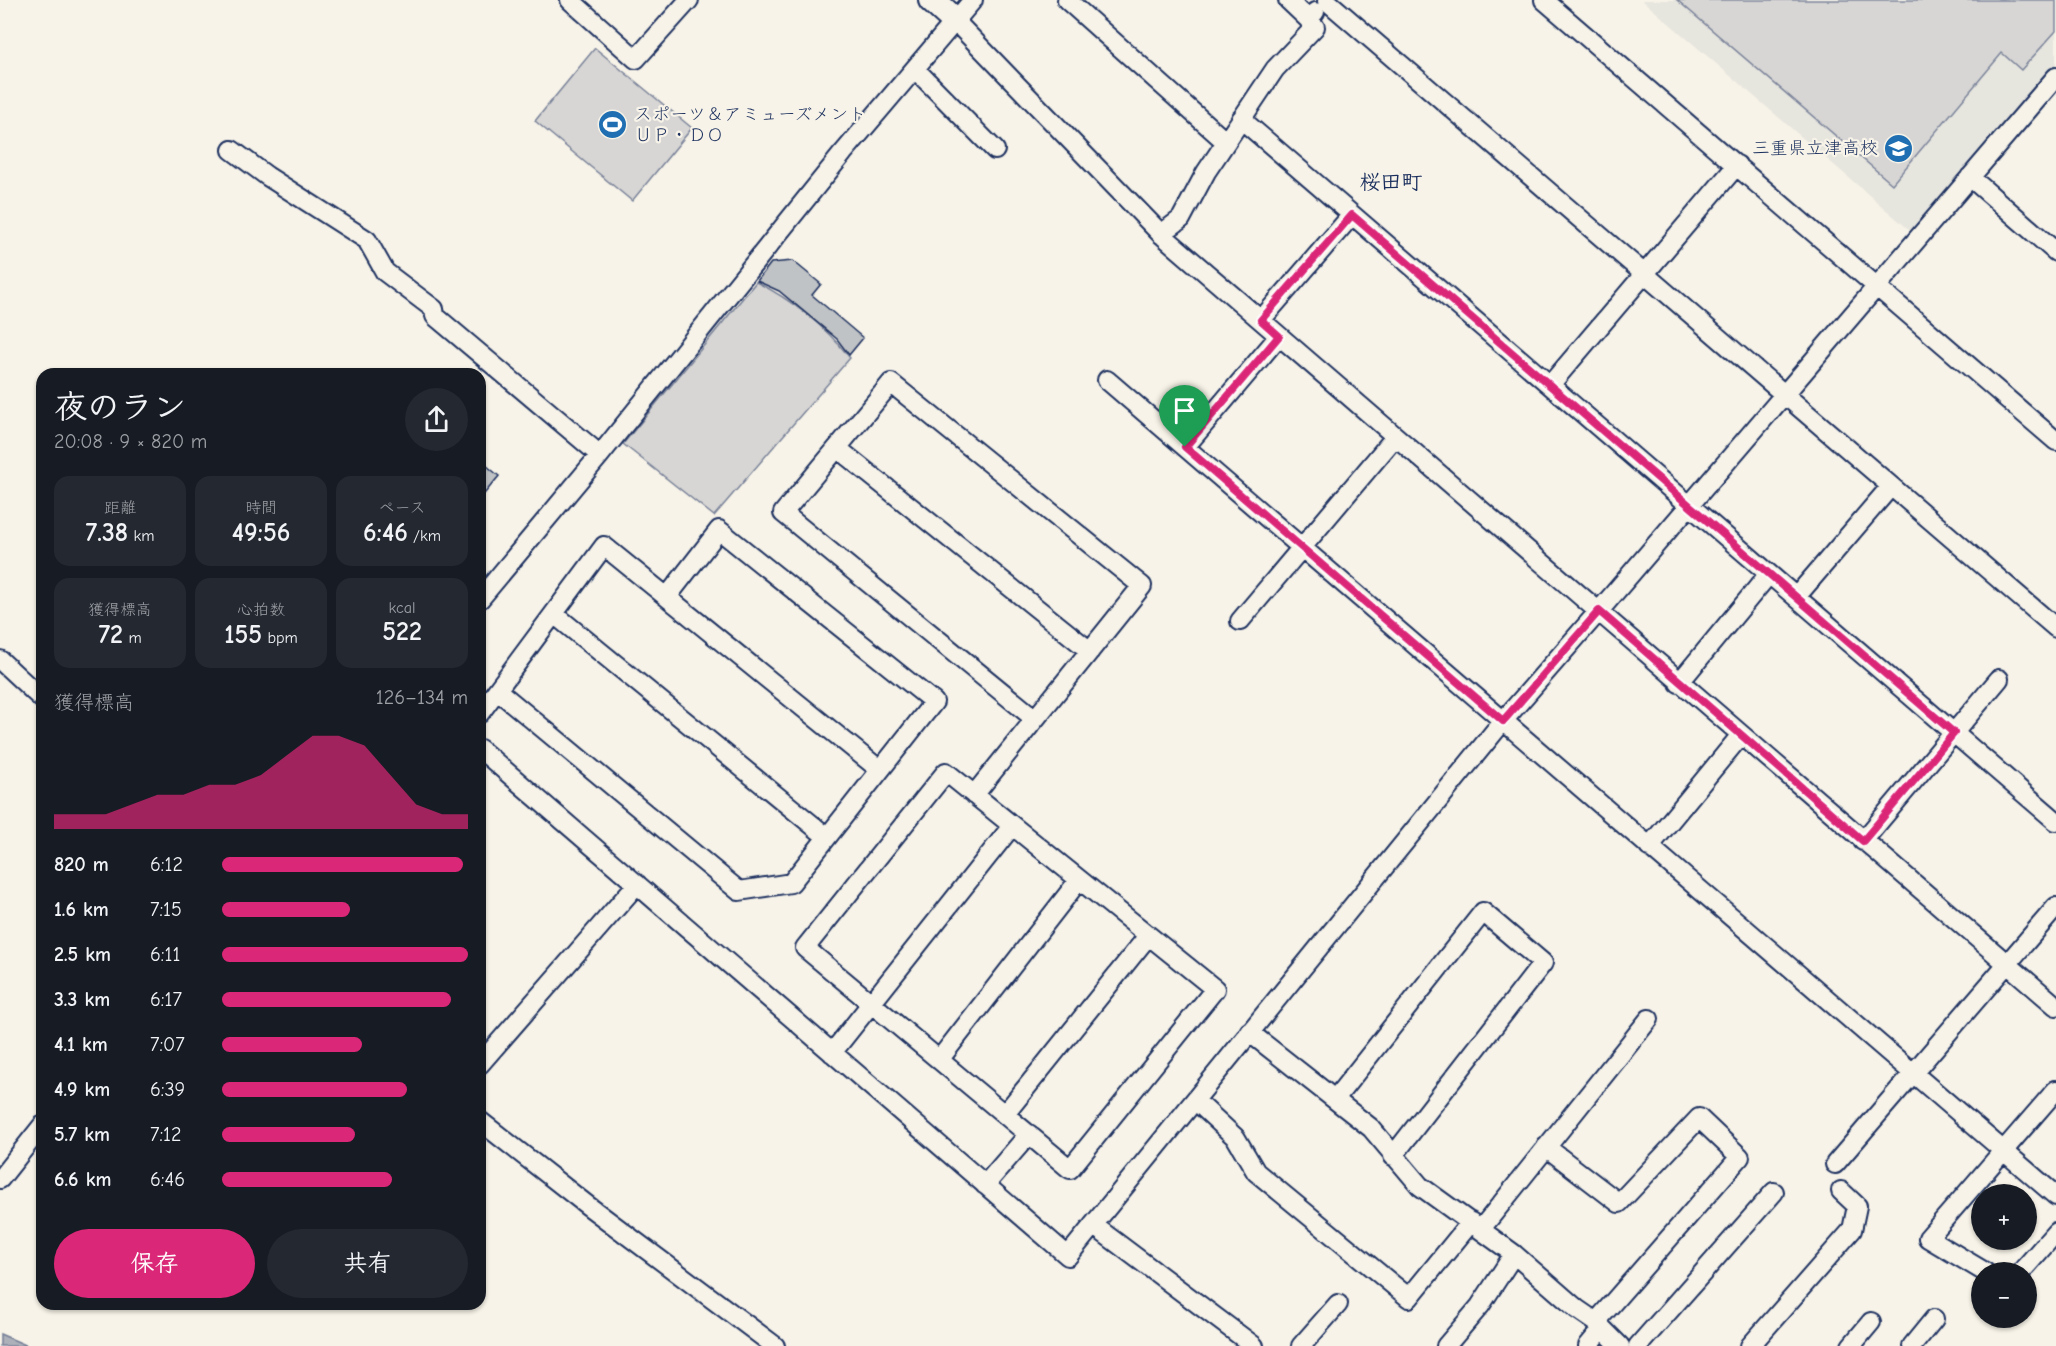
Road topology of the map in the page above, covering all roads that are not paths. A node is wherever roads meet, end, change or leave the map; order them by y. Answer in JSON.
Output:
{"nodes":[{"id":1,"x":570,"y":0,"type":"edge"},
{"id":2,"x":689,"y":0,"type":"edge"},
{"id":3,"x":932,"y":0,"type":"edge"},
{"id":4,"x":973,"y":0,"type":"edge"},
{"id":5,"x":1067,"y":0,"type":"edge"},
{"id":6,"x":1288,"y":0,"type":"edge"},
{"id":7,"x":1544,"y":0,"type":"edge"},
{"id":8,"x":1327,"y":1,"type":"edge"},
{"id":9,"x":1308,"y":19,"type":"junction"},
{"id":10,"x":955,"y":21,"type":"junction"},
{"id":11,"x":915,"y":69,"type":"junction"},
{"id":12,"x":2056,"y":77,"type":"edge"},
{"id":13,"x":1241,"y":119,"type":"junction"},
{"id":14,"x":1226,"y":142,"type":"junction"},
{"id":15,"x":231,"y":150,"type":"dead end"},
{"id":16,"x":995,"y":150,"type":"dead end"},
{"id":17,"x":1737,"y":165,"type":"junction"},
{"id":18,"x":1970,"y":177,"type":"junction"},
{"id":19,"x":1352,"y":215,"type":"junction"},
{"id":20,"x":1161,"y":234,"type":"junction"},
{"id":21,"x":2056,"y":252,"type":"edge"},
{"id":22,"x":1644,"y":274,"type":"junction"},
{"id":23,"x":1877,"y":286,"type":"junction"},
{"id":24,"x":1261,"y":320,"type":"junction"},
{"id":25,"x":1279,"y":336,"type":"junction"},
{"id":26,"x":1107,"y":380,"type":"dead end"},
{"id":27,"x":1550,"y":385,"type":"junction"},
{"id":28,"x":1784,"y":395,"type":"junction"},
{"id":29,"x":1395,"y":437,"type":"junction"},
{"id":30,"x":2056,"y":441,"type":"edge"},
{"id":31,"x":1185,"y":447,"type":"junction"},
{"id":32,"x":837,"y":448,"type":"junction"},
{"id":33,"x":600,"y":455,"type":"junction"},
{"id":34,"x":1891,"y":486,"type":"junction"},
{"id":35,"x":1690,"y":506,"type":"junction"},
{"id":36,"x":1302,"y":547,"type":"junction"},
{"id":37,"x":1769,"y":574,"type":"junction"},
{"id":38,"x":486,"y":592,"type":"edge"},
{"id":39,"x":667,"y":597,"type":"junction"},
{"id":40,"x":1796,"y":597,"type":"junction"},
{"id":41,"x":1599,"y":611,"type":"junction"},
{"id":42,"x":554,"y":614,"type":"junction"},
{"id":43,"x":1240,"y":621,"type":"dead end"},
{"id":44,"x":2056,"y":628,"type":"edge"},
{"id":45,"x":1090,"y":651,"type":"junction"},
{"id":46,"x":0,"y":660,"type":"edge"},
{"id":47,"x":1999,"y":679,"type":"dead end"},
{"id":48,"x":1679,"y":683,"type":"junction"},
{"id":49,"x":498,"y":691,"type":"junction"},
{"id":50,"x":36,"y":693,"type":"edge"},
{"id":51,"x":486,"y":706,"type":"edge"},
{"id":52,"x":1035,"y":719,"type":"junction"},
{"id":53,"x":1503,"y":721,"type":"junction"},
{"id":54,"x":1954,"y":733,"type":"junction"},
{"id":55,"x":1741,"y":735,"type":"junction"},
{"id":56,"x":486,"y":754,"type":"edge"},
{"id":57,"x":880,"y":770,"type":"junction"},
{"id":58,"x":974,"y":795,"type":"junction"},
{"id":59,"x":2056,"y":820,"type":"edge"},
{"id":60,"x":1012,"y":826,"type":"junction"},
{"id":61,"x":827,"y":837,"type":"junction"},
{"id":62,"x":1863,"y":841,"type":"junction"},
{"id":63,"x":1649,"y":847,"type":"junction"},
{"id":64,"x":1079,"y":880,"type":"junction"},
{"id":65,"x":637,"y":884,"type":"junction"},
{"id":66,"x":2056,"y":907,"type":"edge"},
{"id":67,"x":1149,"y":936,"type":"junction"},
{"id":68,"x":2007,"y":964,"type":"junction"},
{"id":69,"x":871,"y":1003,"type":"junction"},
{"id":70,"x":2056,"y":1006,"type":"edge"},
{"id":71,"x":1649,"y":1019,"type":"dead end"},
{"id":72,"x":1249,"y":1032,"type":"junction"},
{"id":73,"x":832,"y":1053,"type":"junction"},
{"id":74,"x":486,"y":1057,"type":"edge"},
{"id":75,"x":939,"y":1060,"type":"junction"},
{"id":76,"x":1913,"y":1074,"type":"junction"},
{"id":77,"x":2056,"y":1090,"type":"edge"},
{"id":78,"x":1335,"y":1099,"type":"junction"},
{"id":79,"x":1195,"y":1100,"type":"junction"},
{"id":80,"x":1005,"y":1114,"type":"junction"},
{"id":81,"x":486,"y":1126,"type":"edge"},
{"id":82,"x":36,"y":1133,"type":"edge"},
{"id":83,"x":1029,"y":1134,"type":"junction"},
{"id":84,"x":1546,"y":1147,"type":"junction"},
{"id":85,"x":23,"y":1149,"type":"junction"},
{"id":86,"x":2003,"y":1152,"type":"junction"},
{"id":87,"x":1394,"y":1156,"type":"junction"},
{"id":88,"x":0,"y":1162,"type":"edge"},
{"id":89,"x":1835,"y":1164,"type":"dead end"},
{"id":90,"x":0,"y":1179,"type":"edge"},
{"id":91,"x":985,"y":1185,"type":"junction"},
{"id":92,"x":1841,"y":1191,"type":"dead end"},
{"id":93,"x":1774,"y":1192,"type":"dead end"},
{"id":94,"x":2056,"y":1196,"type":"edge"},
{"id":95,"x":1093,"y":1225,"type":"junction"},
{"id":96,"x":1476,"y":1226,"type":"junction"},
{"id":97,"x":2056,"y":1232,"type":"edge"},
{"id":98,"x":1514,"y":1254,"type":"junction"},
{"id":99,"x":2030,"y":1262,"type":"edge"},
{"id":100,"x":1971,"y":1264,"type":"edge"},
{"id":101,"x":1338,"y":1304,"type":"dead end"},
{"id":102,"x":1934,"y":1318,"type":"dead end"},
{"id":103,"x":1871,"y":1323,"type":"dead end"},
{"id":104,"x":1599,"y":1325,"type":"junction"},
{"id":105,"x":775,"y":1346,"type":"edge"},
{"id":106,"x":1254,"y":1346,"type":"edge"},
{"id":107,"x":1301,"y":1346,"type":"edge"},
{"id":108,"x":1446,"y":1346,"type":"edge"},
{"id":109,"x":1588,"y":1346,"type":"edge"},
{"id":110,"x":1620,"y":1346,"type":"edge"},
{"id":111,"x":1638,"y":1346,"type":"edge"},
{"id":112,"x":1750,"y":1346,"type":"edge"},
{"id":113,"x":1851,"y":1346,"type":"edge"},
{"id":114,"x":1912,"y":1346,"type":"edge"}],
"edges":[{"from":1,"to":2,"type":"street"},
{"from":3,"to":10,"type":"street"},
{"from":4,"to":10,"type":"street"},
{"from":5,"to":14,"type":"street"},
{"from":6,"to":9,"type":"street"},
{"from":7,"to":17,"type":"street"},
{"from":8,"to":9,"type":"street"},
{"from":8,"to":22,"type":"street"},
{"from":9,"to":13,"type":"street"},
{"from":10,"to":11,"type":"street"},
{"from":10,"to":20,"type":"street"},
{"from":11,"to":16,"type":"street"},
{"from":11,"to":33,"type":"street"},
{"from":12,"to":18,"type":"street"},
{"from":13,"to":14,"type":"street"},
{"from":13,"to":19,"type":"street"},
{"from":14,"to":20,"type":"street"},
{"from":15,"to":33,"type":"street"},
{"from":17,"to":22,"type":"street"},
{"from":17,"to":23,"type":"street"},
{"from":18,"to":21,"type":"street"},
{"from":18,"to":23,"type":"street"},
{"from":19,"to":24,"type":"street"},
{"from":19,"to":27,"type":"street"},
{"from":20,"to":24,"type":"street"},
{"from":22,"to":27,"type":"street"},
{"from":22,"to":28,"type":"street"},
{"from":23,"to":28,"type":"street"},
{"from":23,"to":30,"type":"street"},
{"from":24,"to":25,"type":"street"},
{"from":25,"to":29,"type":"street"},
{"from":25,"to":31,"type":"street"},
{"from":26,"to":31,"type":"street"},
{"from":27,"to":35,"type":"street"},
{"from":28,"to":34,"type":"street"},
{"from":28,"to":35,"type":"street"},
{"from":29,"to":36,"type":"street"},
{"from":29,"to":41,"type":"street"},
{"from":31,"to":36,"type":"street"},
{"from":32,"to":45,"type":"street"},
{"from":32,"to":45,"type":"street"},
{"from":32,"to":52,"type":"street"},
{"from":33,"to":38,"type":"street"},
{"from":34,"to":40,"type":"street"},
{"from":34,"to":44,"type":"street"},
{"from":35,"to":37,"type":"street"},
{"from":35,"to":41,"type":"street"},
{"from":36,"to":43,"type":"street"},
{"from":36,"to":53,"type":"street"},
{"from":37,"to":40,"type":"street"},
{"from":37,"to":48,"type":"street"},
{"from":39,"to":42,"type":"street"},
{"from":39,"to":57,"type":"street"},
{"from":39,"to":57,"type":"street"},
{"from":40,"to":54,"type":"street"},
{"from":41,"to":48,"type":"street"},
{"from":41,"to":53,"type":"street"},
{"from":42,"to":49,"type":"street"},
{"from":42,"to":61,"type":"street"},
{"from":45,"to":52,"type":"street"},
{"from":46,"to":50,"type":"street"},
{"from":47,"to":54,"type":"street"},
{"from":48,"to":55,"type":"street"},
{"from":49,"to":51,"type":"street"},
{"from":49,"to":61,"type":"street"},
{"from":52,"to":58,"type":"street"},
{"from":53,"to":63,"type":"street"},
{"from":53,"to":72,"type":"street"},
{"from":54,"to":59,"type":"street"},
{"from":54,"to":62,"type":"street"},
{"from":55,"to":62,"type":"street"},
{"from":55,"to":63,"type":"street"},
{"from":56,"to":65,"type":"street"},
{"from":57,"to":61,"type":"street"},
{"from":58,"to":60,"type":"street"},
{"from":58,"to":69,"type":"street"},
{"from":60,"to":64,"type":"street"},
{"from":60,"to":69,"type":"street"},
{"from":62,"to":68,"type":"street"},
{"from":63,"to":76,"type":"street"},
{"from":64,"to":67,"type":"street"},
{"from":64,"to":75,"type":"street"},
{"from":65,"to":73,"type":"street"},
{"from":65,"to":74,"type":"street"},
{"from":66,"to":68,"type":"street"},
{"from":67,"to":80,"type":"street"},
{"from":67,"to":83,"type":"street"},
{"from":68,"to":70,"type":"street"},
{"from":68,"to":76,"type":"street"},
{"from":69,"to":73,"type":"street"},
{"from":69,"to":75,"type":"street"},
{"from":71,"to":84,"type":"street"},
{"from":72,"to":78,"type":"street"},
{"from":72,"to":79,"type":"street"},
{"from":73,"to":91,"type":"street"},
{"from":75,"to":80,"type":"street"},
{"from":76,"to":86,"type":"street"},
{"from":76,"to":89,"type":"street"},
{"from":77,"to":86,"type":"street"},
{"from":78,"to":87,"type":"street"},
{"from":78,"to":87,"type":"street"},
{"from":79,"to":95,"type":"street"},
{"from":79,"to":96,"type":"street"},
{"from":80,"to":83,"type":"street"},
{"from":81,"to":105,"type":"street"},
{"from":82,"to":85,"type":"street"},
{"from":83,"to":91,"type":"street"},
{"from":84,"to":96,"type":"street"},
{"from":84,"to":104,"type":"street"},
{"from":85,"to":88,"type":"street"},
{"from":85,"to":90,"type":"street"},
{"from":86,"to":94,"type":"street"},
{"from":86,"to":100,"type":"street"},
{"from":87,"to":96,"type":"street"},
{"from":91,"to":95,"type":"street"},
{"from":92,"to":112,"type":"street"},
{"from":93,"to":111,"type":"street"},
{"from":95,"to":106,"type":"street"},
{"from":96,"to":98,"type":"street"},
{"from":97,"to":99,"type":"street"},
{"from":98,"to":104,"type":"street"},
{"from":98,"to":108,"type":"street"},
{"from":101,"to":107,"type":"street"},
{"from":102,"to":114,"type":"street"},
{"from":103,"to":113,"type":"street"},
{"from":104,"to":109,"type":"street"},
{"from":104,"to":110,"type":"street"}]}
